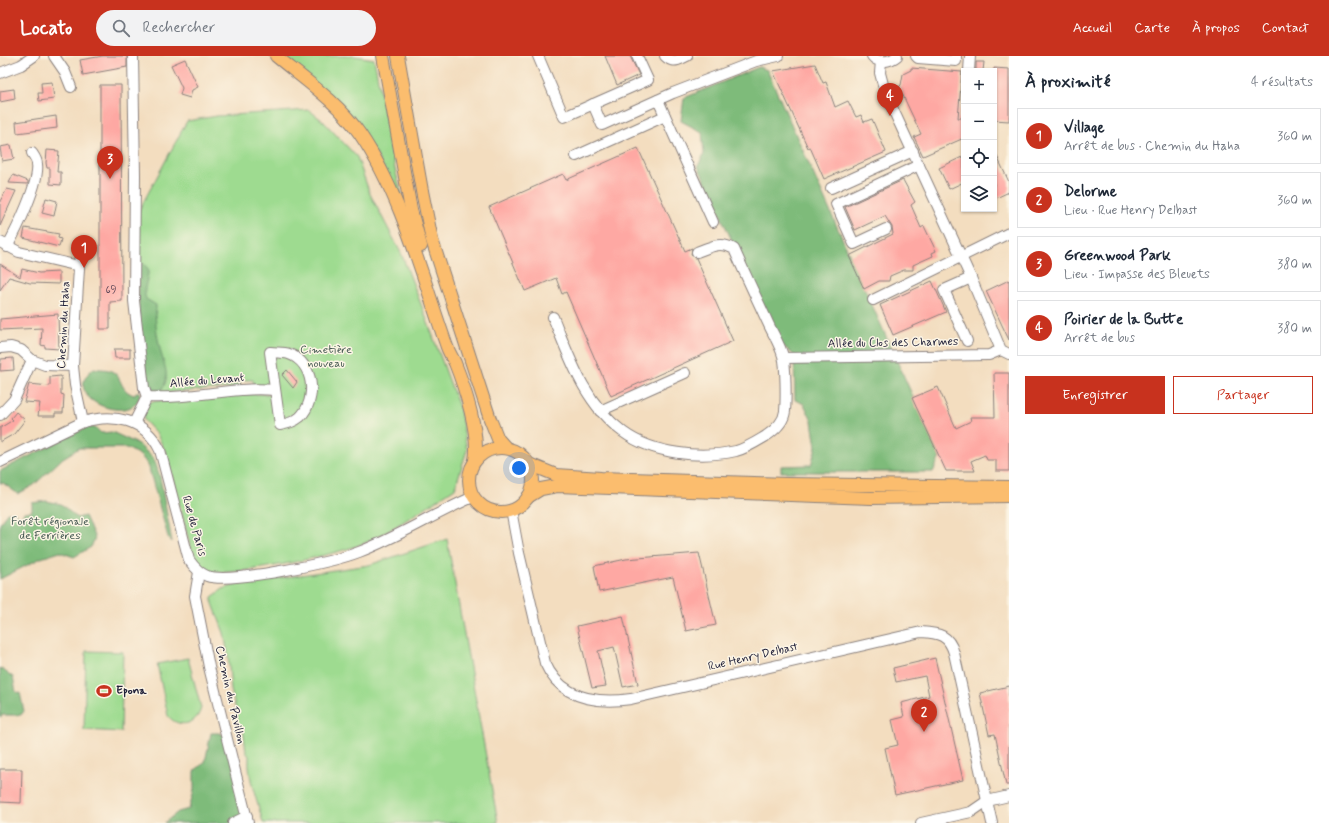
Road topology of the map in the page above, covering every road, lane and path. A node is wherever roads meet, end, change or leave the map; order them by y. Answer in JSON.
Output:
{"nodes":[{"id":1,"x":34,"y":56,"type":"edge"},
{"id":2,"x":54,"y":56,"type":"edge"},
{"id":3,"x":133,"y":56,"type":"edge"},
{"id":4,"x":276,"y":56,"type":"edge"},
{"id":5,"x":398,"y":56,"type":"edge"},
{"id":6,"x":538,"y":56,"type":"edge"},
{"id":7,"x":637,"y":56,"type":"edge"},
{"id":8,"x":665,"y":56,"type":"edge"},
{"id":9,"x":687,"y":56,"type":"edge"},
{"id":10,"x":778,"y":56,"type":"edge"},
{"id":11,"x":872,"y":56,"type":"edge"},
{"id":12,"x":897,"y":56,"type":"edge"},
{"id":13,"x":916,"y":56,"type":"edge"},
{"id":14,"x":956,"y":56,"type":"edge"},
{"id":15,"x":970,"y":56,"type":"edge"},
{"id":16,"x":881,"y":61,"type":"junction"},
{"id":17,"x":384,"y":62,"type":"edge"},
{"id":18,"x":969,"y":68,"type":"edge"},
{"id":19,"x":0,"y":73,"type":"edge"},
{"id":20,"x":71,"y":87,"type":"dead end"},
{"id":21,"x":658,"y":100,"type":"junction"},
{"id":22,"x":593,"y":104,"type":"junction"},
{"id":23,"x":665,"y":116,"type":"junction"},
{"id":24,"x":913,"y":151,"type":"junction"},
{"id":25,"x":32,"y":153,"type":"dead end"},
{"id":26,"x":576,"y":156,"type":"dead end"},
{"id":27,"x":919,"y":165,"type":"junction"},
{"id":28,"x":831,"y":188,"type":"dead end"},
{"id":29,"x":712,"y":222,"type":"dead end"},
{"id":30,"x":886,"y":229,"type":"dead end"},
{"id":31,"x":1009,"y":233,"type":"edge"},
{"id":32,"x":3,"y":244,"type":"edge"},
{"id":33,"x":80,"y":252,"type":"dead end"},
{"id":34,"x":697,"y":252,"type":"dead end"},
{"id":35,"x":960,"y":256,"type":"junction"},
{"id":36,"x":79,"y":266,"type":"junction"},
{"id":37,"x":971,"y":278,"type":"junction"},
{"id":38,"x":873,"y":300,"type":"dead end"},
{"id":39,"x":553,"y":317,"type":"dead end"},
{"id":40,"x":967,"y":341,"type":"dead end"},
{"id":41,"x":0,"y":348,"type":"edge"},
{"id":42,"x":1005,"y":352,"type":"edge"},
{"id":43,"x":784,"y":358,"type":"junction"},
{"id":44,"x":32,"y":360,"type":"junction"},
{"id":45,"x":455,"y":364,"type":"junction"},
{"id":46,"x":73,"y":366,"type":"junction"},
{"id":47,"x":685,"y":373,"type":"dead end"},
{"id":48,"x":275,"y":390,"type":"junction"},
{"id":49,"x":147,"y":397,"type":"junction"},
{"id":50,"x":600,"y":411,"type":"junction"},
{"id":51,"x":0,"y":415,"type":"edge"},
{"id":52,"x":84,"y":422,"type":"junction"},
{"id":53,"x":134,"y":423,"type":"junction"},
{"id":54,"x":506,"y":448,"type":"junction"},
{"id":55,"x":475,"y":460,"type":"junction"},
{"id":56,"x":0,"y":462,"type":"edge"},
{"id":57,"x":529,"y":464,"type":"junction"},
{"id":58,"x":1009,"y":487,"type":"edge"},
{"id":59,"x":473,"y":496,"type":"junction"},
{"id":60,"x":1009,"y":496,"type":"edge"},
{"id":61,"x":528,"y":497,"type":"junction"},
{"id":62,"x":511,"y":510,"type":"junction"},
{"id":63,"x":199,"y":572,"type":"junction"},
{"id":64,"x":1009,"y":796,"type":"edge"},
{"id":65,"x":987,"y":801,"type":"junction"},
{"id":66,"x":247,"y":820,"type":"edge"},
{"id":67,"x":233,"y":823,"type":"edge"},
{"id":68,"x":921,"y":823,"type":"edge"},
{"id":69,"x":992,"y":823,"type":"edge"}],
"edges":[{"from":1,"to":19,"type":"street"},
{"from":2,"to":20,"type":"street"},
{"from":3,"to":49,"type":"street"},
{"from":4,"to":45,"type":"main road"},
{"from":5,"to":54,"type":"main road"},
{"from":6,"to":22,"type":"street"},
{"from":7,"to":22,"type":"street"},
{"from":8,"to":9,"type":"street"},
{"from":10,"to":21,"type":"street"},
{"from":11,"to":16,"type":"street"},
{"from":12,"to":16,"type":"street"},
{"from":13,"to":14,"type":"street"},
{"from":15,"to":18,"type":"street"},
{"from":16,"to":24,"type":"street","name":"Allée du Clos des Charmes"},
{"from":17,"to":45,"type":"main road"},
{"from":21,"to":22,"type":"street"},
{"from":21,"to":23,"type":"street"},
{"from":23,"to":26,"type":"street"},
{"from":23,"to":29,"type":"street"},
{"from":24,"to":27,"type":"street","name":"Allée du Clos des Charmes"},
{"from":24,"to":28,"type":"street"},
{"from":25,"to":32,"type":"street"},
{"from":27,"to":30,"type":"street"},
{"from":27,"to":35,"type":"street","name":"Allée du Clos des Charmes"},
{"from":31,"to":35,"type":"street"},
{"from":32,"to":36,"type":"street"},
{"from":33,"to":36,"type":"street","name":"Chemin du Haha"},
{"from":34,"to":43,"type":"street"},
{"from":35,"to":37,"type":"street","name":"Allée du Clos des Charmes"},
{"from":35,"to":38,"type":"street"},
{"from":36,"to":46,"type":"street","name":"Chemin du Haha"},
{"from":37,"to":40,"type":"street"},
{"from":37,"to":42,"type":"street","name":"Allée du Clos des Charmes"},
{"from":39,"to":50,"type":"street"},
{"from":41,"to":44,"type":"street"},
{"from":42,"to":43,"type":"street","name":"Allée du Clos des Charmes"},
{"from":43,"to":50,"type":"street"},
{"from":44,"to":46,"type":"street"},
{"from":44,"to":51,"type":"street"},
{"from":45,"to":55,"type":"main road"},
{"from":46,"to":52,"type":"street","name":"Chemin du Haha"},
{"from":47,"to":50,"type":"street"},
{"from":48,"to":48,"type":"street"},
{"from":48,"to":49,"type":"street","name":"Allée du Levant"},
{"from":49,"to":53,"type":"street"},
{"from":52,"to":53,"type":"street","name":"Rue de Paris"},
{"from":52,"to":56,"type":"street","name":"Rue de Paris"},
{"from":53,"to":63,"type":"street","name":"Rue de Paris"},
{"from":54,"to":55,"type":"main road"},
{"from":54,"to":57,"type":"main road"},
{"from":55,"to":59,"type":"main road"},
{"from":57,"to":58,"type":"main road"},
{"from":57,"to":61,"type":"main road"},
{"from":59,"to":62,"type":"main road"},
{"from":59,"to":63,"type":"street","name":"Rue de Paris"},
{"from":60,"to":61,"type":"main road"},
{"from":61,"to":62,"type":"main road"},
{"from":62,"to":65,"type":"street","name":"Rue Henry Delbast"},
{"from":63,"to":66,"type":"street","name":"Chemin du Pavillon"},
{"from":64,"to":65,"type":"street"},
{"from":65,"to":68,"type":"street"},
{"from":65,"to":69,"type":"street","name":"Rue Henry Delbast"},
{"from":66,"to":67,"type":"street"}]}
